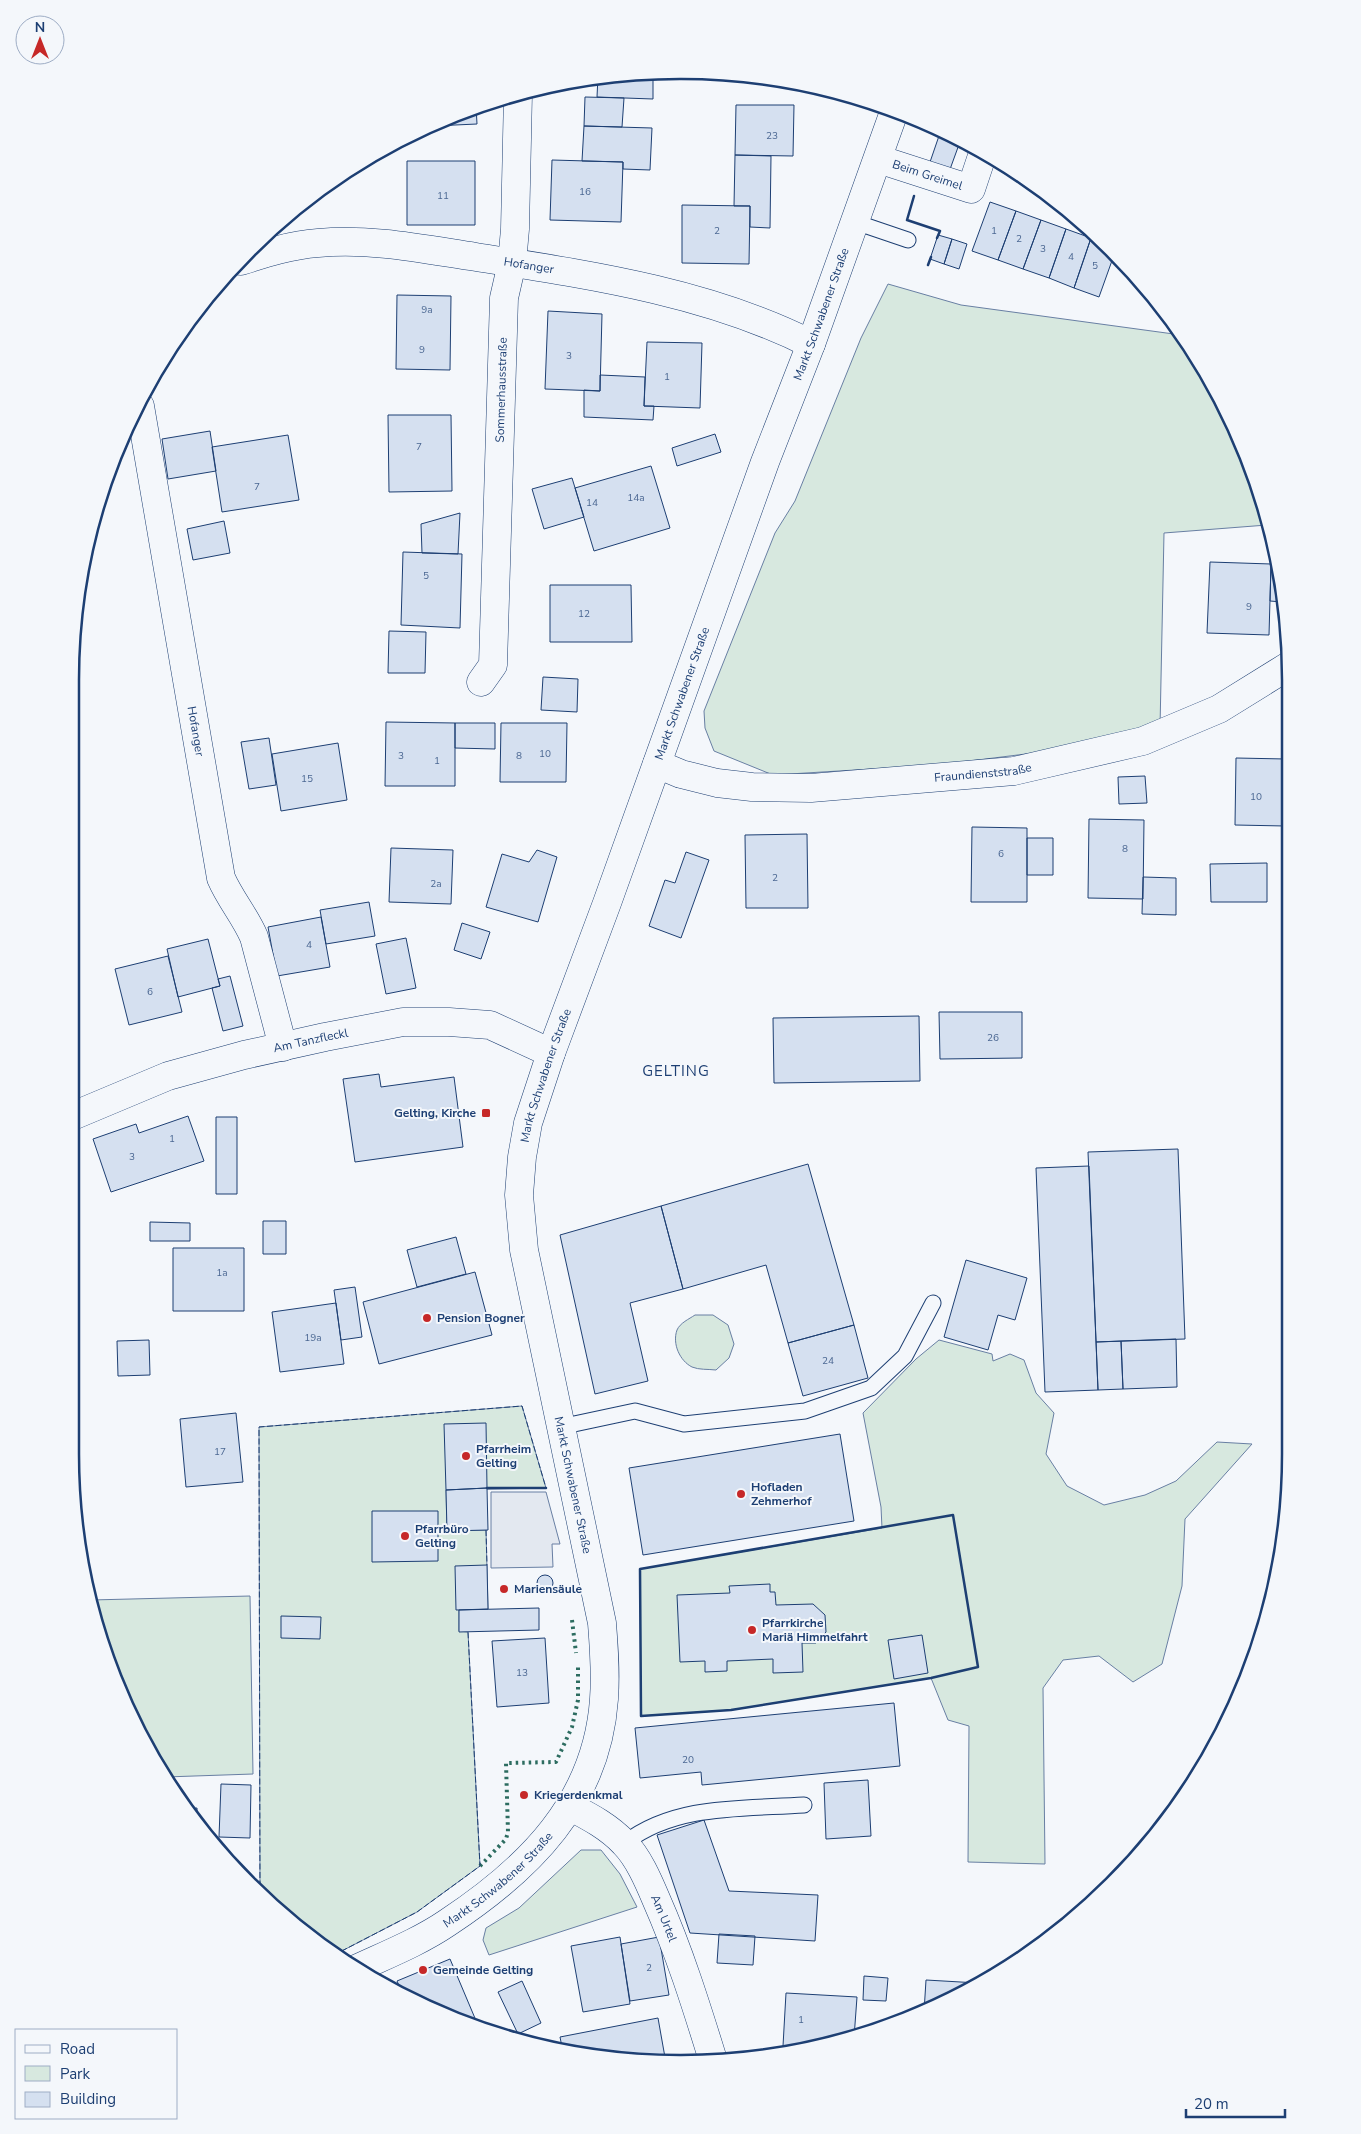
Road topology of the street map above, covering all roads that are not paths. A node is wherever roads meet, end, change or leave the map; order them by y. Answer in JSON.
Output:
{"nodes":[{"id":1,"x":518,"y":101,"type":"edge"},
{"id":2,"x":892,"y":118,"type":"edge"},
{"id":3,"x":878,"y":159,"type":"junction"},
{"id":4,"x":981,"y":159,"type":"edge"},
{"id":5,"x":856,"y":222,"type":"junction"},
{"id":6,"x":908,"y":240,"type":"dead end"},
{"id":7,"x":253,"y":257,"type":"edge"},
{"id":8,"x":512,"y":263,"type":"junction"},
{"id":9,"x":812,"y":344,"type":"junction"},
{"id":10,"x":141,"y":413,"type":"edge"},
{"id":11,"x":1282,"y":671,"type":"edge"},
{"id":12,"x":481,"y":682,"type":"dead end"},
{"id":13,"x":657,"y":764,"type":"junction"},
{"id":14,"x":283,"y":1047,"type":"junction"},
{"id":15,"x":551,"y":1052,"type":"junction"},
{"id":16,"x":79,"y":1113,"type":"edge"},
{"id":17,"x":933,"y":1303,"type":"dead end"},
{"id":18,"x":560,"y":1428,"type":"junction"},
{"id":19,"x":804,"y":1805,"type":"dead end"},
{"id":20,"x":571,"y":1807,"type":"junction"},
{"id":21,"x":625,"y":1843,"type":"junction"},
{"id":22,"x":364,"y":1965,"type":"edge"},
{"id":23,"x":711,"y":2054,"type":"edge"}],
"edges":[{"from":1,"to":8,"type":"street","name":"Sommerhausstraße"},
{"from":2,"to":3,"type":"street","name":"Markt Schwabener Straße"},
{"from":3,"to":4,"type":"street","name":"Beim Greimel"},
{"from":3,"to":5,"type":"street","name":"Markt Schwabener Straße"},
{"from":5,"to":6,"type":"lane"},
{"from":5,"to":9,"type":"street","name":"Markt Schwabener Straße"},
{"from":7,"to":8,"type":"street","name":"Hofanger"},
{"from":8,"to":9,"type":"street","name":"Hofanger"},
{"from":8,"to":12,"type":"street","name":"Sommerhausstraße"},
{"from":9,"to":13,"type":"street","name":"Markt Schwabener Straße"},
{"from":10,"to":14,"type":"street","name":"Hofanger"},
{"from":11,"to":13,"type":"street","name":"Fraundienststraße"},
{"from":13,"to":15,"type":"street","name":"Markt Schwabener Straße"},
{"from":14,"to":15,"type":"street","name":"Am Tanzfleckl"},
{"from":14,"to":16,"type":"street","name":"Am Tanzfleckl"},
{"from":15,"to":18,"type":"street","name":"Markt Schwabener Straße"},
{"from":17,"to":18,"type":"lane"},
{"from":18,"to":20,"type":"street","name":"Markt Schwabener Straße"},
{"from":19,"to":21,"type":"lane"},
{"from":20,"to":21,"type":"street","name":"Am Urtel"},
{"from":20,"to":22,"type":"street","name":"Markt Schwabener Straße"},
{"from":21,"to":23,"type":"street","name":"Am Urtel"}]}
